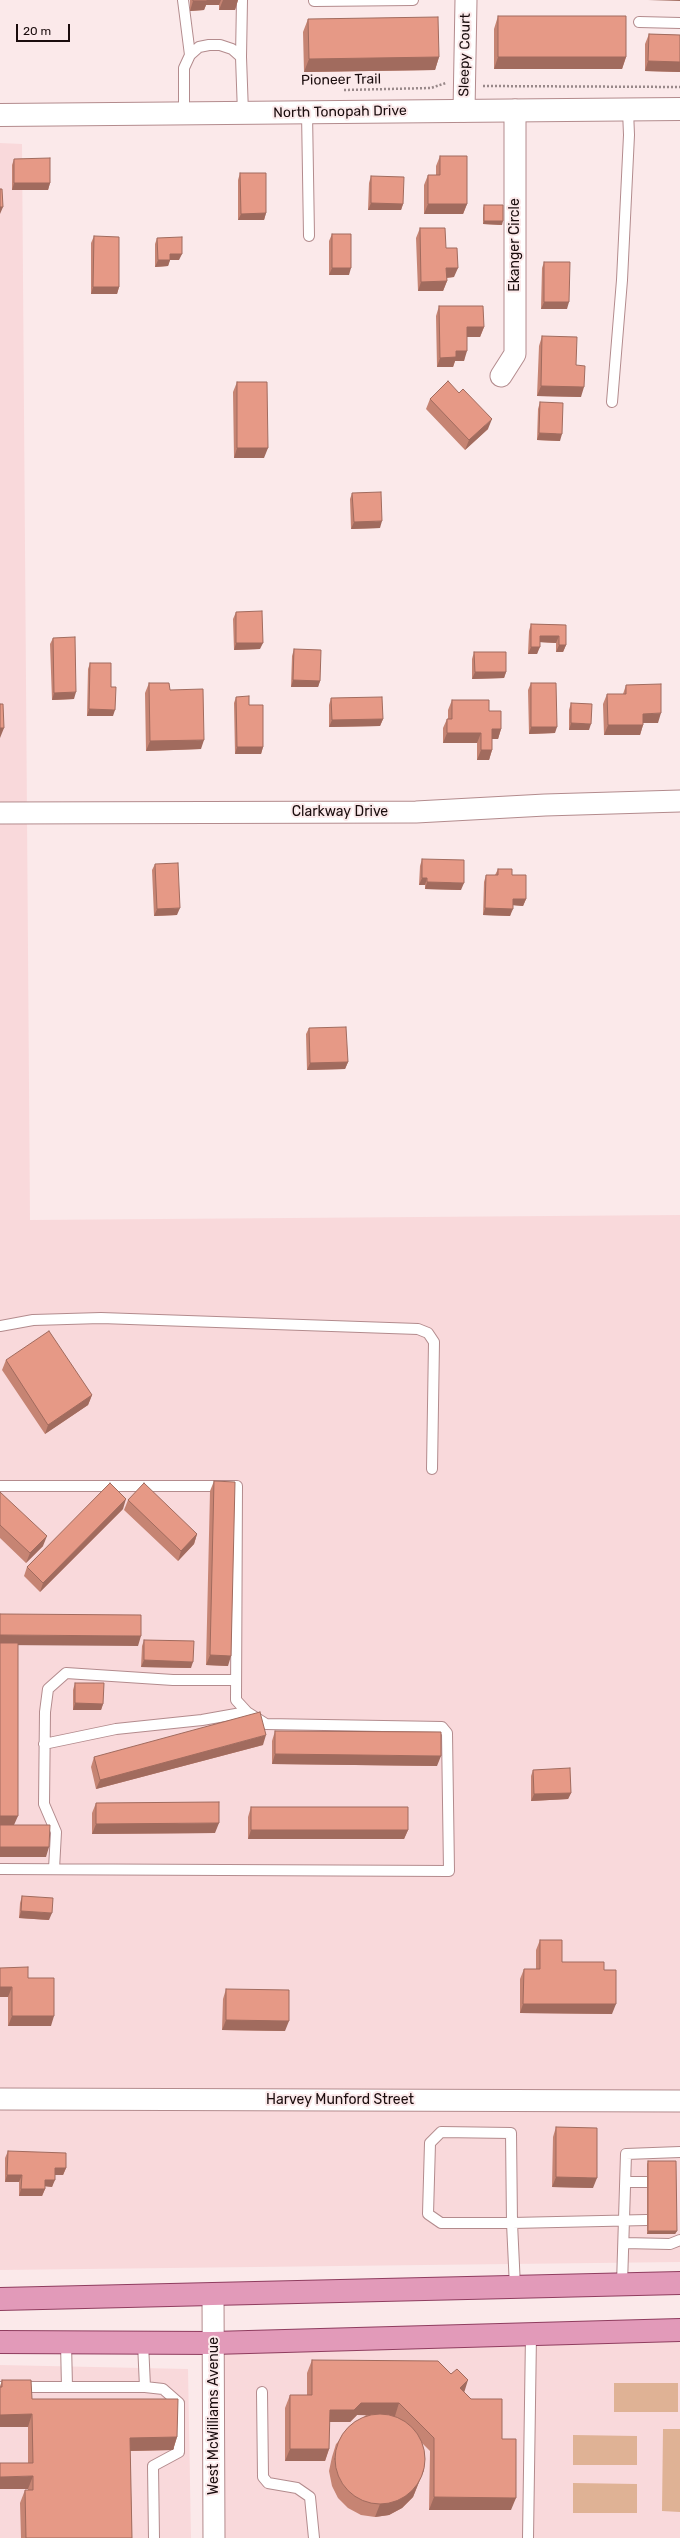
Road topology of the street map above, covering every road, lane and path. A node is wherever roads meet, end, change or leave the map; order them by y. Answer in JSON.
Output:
{"nodes":[{"id":1,"x":183,"y":0,"type":"edge"},
{"id":2,"x":242,"y":0,"type":"edge"},
{"id":3,"x":413,"y":0,"type":"edge"},
{"id":4,"x":466,"y":0,"type":"edge"},
{"id":5,"x":314,"y":1,"type":"dead end"},
{"id":6,"x":639,"y":22,"type":"dead end"},
{"id":7,"x":680,"y":23,"type":"edge"},
{"id":8,"x":190,"y":55,"type":"junction"},
{"id":9,"x":241,"y":57,"type":"junction"},
{"id":10,"x":465,"y":83,"type":"junction"},
{"id":11,"x":680,"y":87,"type":"edge"},
{"id":12,"x":338,"y":90,"type":"dead end"},
{"id":13,"x":680,"y":109,"type":"edge"},
{"id":14,"x":515,"y":110,"type":"junction"},
{"id":15,"x":628,"y":110,"type":"junction"},
{"id":16,"x":464,"y":111,"type":"junction"},
{"id":17,"x":307,"y":112,"type":"junction"},
{"id":18,"x":184,"y":113,"type":"junction"},
{"id":19,"x":243,"y":113,"type":"junction"},
{"id":20,"x":0,"y":114,"type":"edge"},
{"id":21,"x":309,"y":236,"type":"dead end"},
{"id":22,"x":501,"y":376,"type":"dead end"},
{"id":23,"x":612,"y":402,"type":"dead end"},
{"id":24,"x":680,"y":801,"type":"edge"},
{"id":25,"x":0,"y":813,"type":"edge"},
{"id":26,"x":0,"y":1326,"type":"edge"},
{"id":27,"x":432,"y":1469,"type":"dead end"},
{"id":28,"x":0,"y":1486,"type":"edge"},
{"id":29,"x":236,"y":1680,"type":"junction"},
{"id":30,"x":247,"y":1712,"type":"junction"},
{"id":31,"x":44,"y":1744,"type":"junction"},
{"id":32,"x":0,"y":1869,"type":"edge"},
{"id":33,"x":54,"y":1869,"type":"junction"},
{"id":34,"x":0,"y":2099,"type":"edge"},
{"id":35,"x":680,"y":2101,"type":"edge"},
{"id":36,"x":680,"y":2152,"type":"edge"},
{"id":37,"x":626,"y":2182,"type":"junction"},
{"id":38,"x":647,"y":2182,"type":"edge"},
{"id":39,"x":624,"y":2220,"type":"junction"},
{"id":40,"x":647,"y":2220,"type":"edge"},
{"id":41,"x":512,"y":2223,"type":"junction"},
{"id":42,"x":680,"y":2240,"type":"edge"},
{"id":43,"x":624,"y":2243,"type":"junction"},
{"id":44,"x":680,"y":2283,"type":"edge"},
{"id":45,"x":622,"y":2284,"type":"junction"},
{"id":46,"x":515,"y":2287,"type":"junction"},
{"id":47,"x":213,"y":2294,"type":"junction"},
{"id":48,"x":0,"y":2299,"type":"edge"},
{"id":49,"x":680,"y":2330,"type":"edge"},
{"id":50,"x":530,"y":2335,"type":"junction"},
{"id":51,"x":0,"y":2342,"type":"edge"},
{"id":52,"x":66,"y":2343,"type":"junction"},
{"id":53,"x":143,"y":2343,"type":"junction"},
{"id":54,"x":213,"y":2343,"type":"junction"},
{"id":55,"x":0,"y":2387,"type":"edge"},
{"id":56,"x":67,"y":2387,"type":"junction"},
{"id":57,"x":145,"y":2387,"type":"junction"},
{"id":58,"x":262,"y":2392,"type":"dead end"},
{"id":59,"x":154,"y":2538,"type":"edge"},
{"id":60,"x":214,"y":2538,"type":"edge"},
{"id":61,"x":314,"y":2538,"type":"edge"},
{"id":62,"x":528,"y":2538,"type":"edge"}],
"edges":[{"from":1,"to":8,"type":"lane"},
{"from":2,"to":9,"type":"lane"},
{"from":3,"to":5,"type":"lane"},
{"from":4,"to":10,"type":"street","name":"Sleepy Court"},
{"from":6,"to":7,"type":"lane"},
{"from":8,"to":9,"type":"lane"},
{"from":8,"to":18,"type":"lane"},
{"from":9,"to":19,"type":"lane"},
{"from":10,"to":11,"type":"path","name":"Pioneer Trail"},
{"from":10,"to":12,"type":"path","name":"Pioneer Trail"},
{"from":10,"to":16,"type":"street","name":"Sleepy Court"},
{"from":13,"to":15,"type":"street","name":"North Tonopah Drive"},
{"from":14,"to":15,"type":"street","name":"North Tonopah Drive"},
{"from":14,"to":16,"type":"street","name":"North Tonopah Drive"},
{"from":14,"to":22,"type":"street","name":"Ekanger Circle"},
{"from":15,"to":23,"type":"lane"},
{"from":16,"to":17,"type":"street","name":"North Tonopah Drive"},
{"from":17,"to":19,"type":"street","name":"North Tonopah Drive"},
{"from":17,"to":21,"type":"lane"},
{"from":18,"to":19,"type":"street","name":"North Tonopah Drive"},
{"from":18,"to":20,"type":"street","name":"North Tonopah Drive"},
{"from":24,"to":25,"type":"street","name":"Clarkway Drive"},
{"from":26,"to":27,"type":"lane"},
{"from":28,"to":29,"type":"lane"},
{"from":29,"to":30,"type":"lane"},
{"from":29,"to":31,"type":"lane"},
{"from":30,"to":31,"type":"lane"},
{"from":30,"to":33,"type":"lane"},
{"from":31,"to":33,"type":"lane"},
{"from":32,"to":33,"type":"lane"},
{"from":34,"to":35,"type":"street","name":"Harvey Munford Street"},
{"from":36,"to":37,"type":"lane"},
{"from":37,"to":38,"type":"lane"},
{"from":37,"to":39,"type":"lane"},
{"from":39,"to":40,"type":"lane"},
{"from":39,"to":41,"type":"lane"},
{"from":39,"to":43,"type":"lane"},
{"from":41,"to":41,"type":"lane"},
{"from":41,"to":46,"type":"lane"},
{"from":42,"to":43,"type":"lane"},
{"from":43,"to":45,"type":"lane"},
{"from":44,"to":45,"type":"main road"},
{"from":45,"to":46,"type":"main road"},
{"from":46,"to":47,"type":"main road"},
{"from":47,"to":48,"type":"main road"},
{"from":47,"to":54,"type":"street","name":"West McWilliams Avenue"},
{"from":49,"to":50,"type":"main road"},
{"from":50,"to":54,"type":"main road"},
{"from":50,"to":62,"type":"lane"},
{"from":51,"to":52,"type":"main road"},
{"from":52,"to":53,"type":"main road"},
{"from":52,"to":56,"type":"lane"},
{"from":53,"to":54,"type":"main road"},
{"from":53,"to":57,"type":"lane"},
{"from":54,"to":60,"type":"street","name":"West McWilliams Avenue"},
{"from":55,"to":56,"type":"lane"},
{"from":56,"to":57,"type":"lane"},
{"from":57,"to":59,"type":"lane"},
{"from":58,"to":61,"type":"lane"}]}
